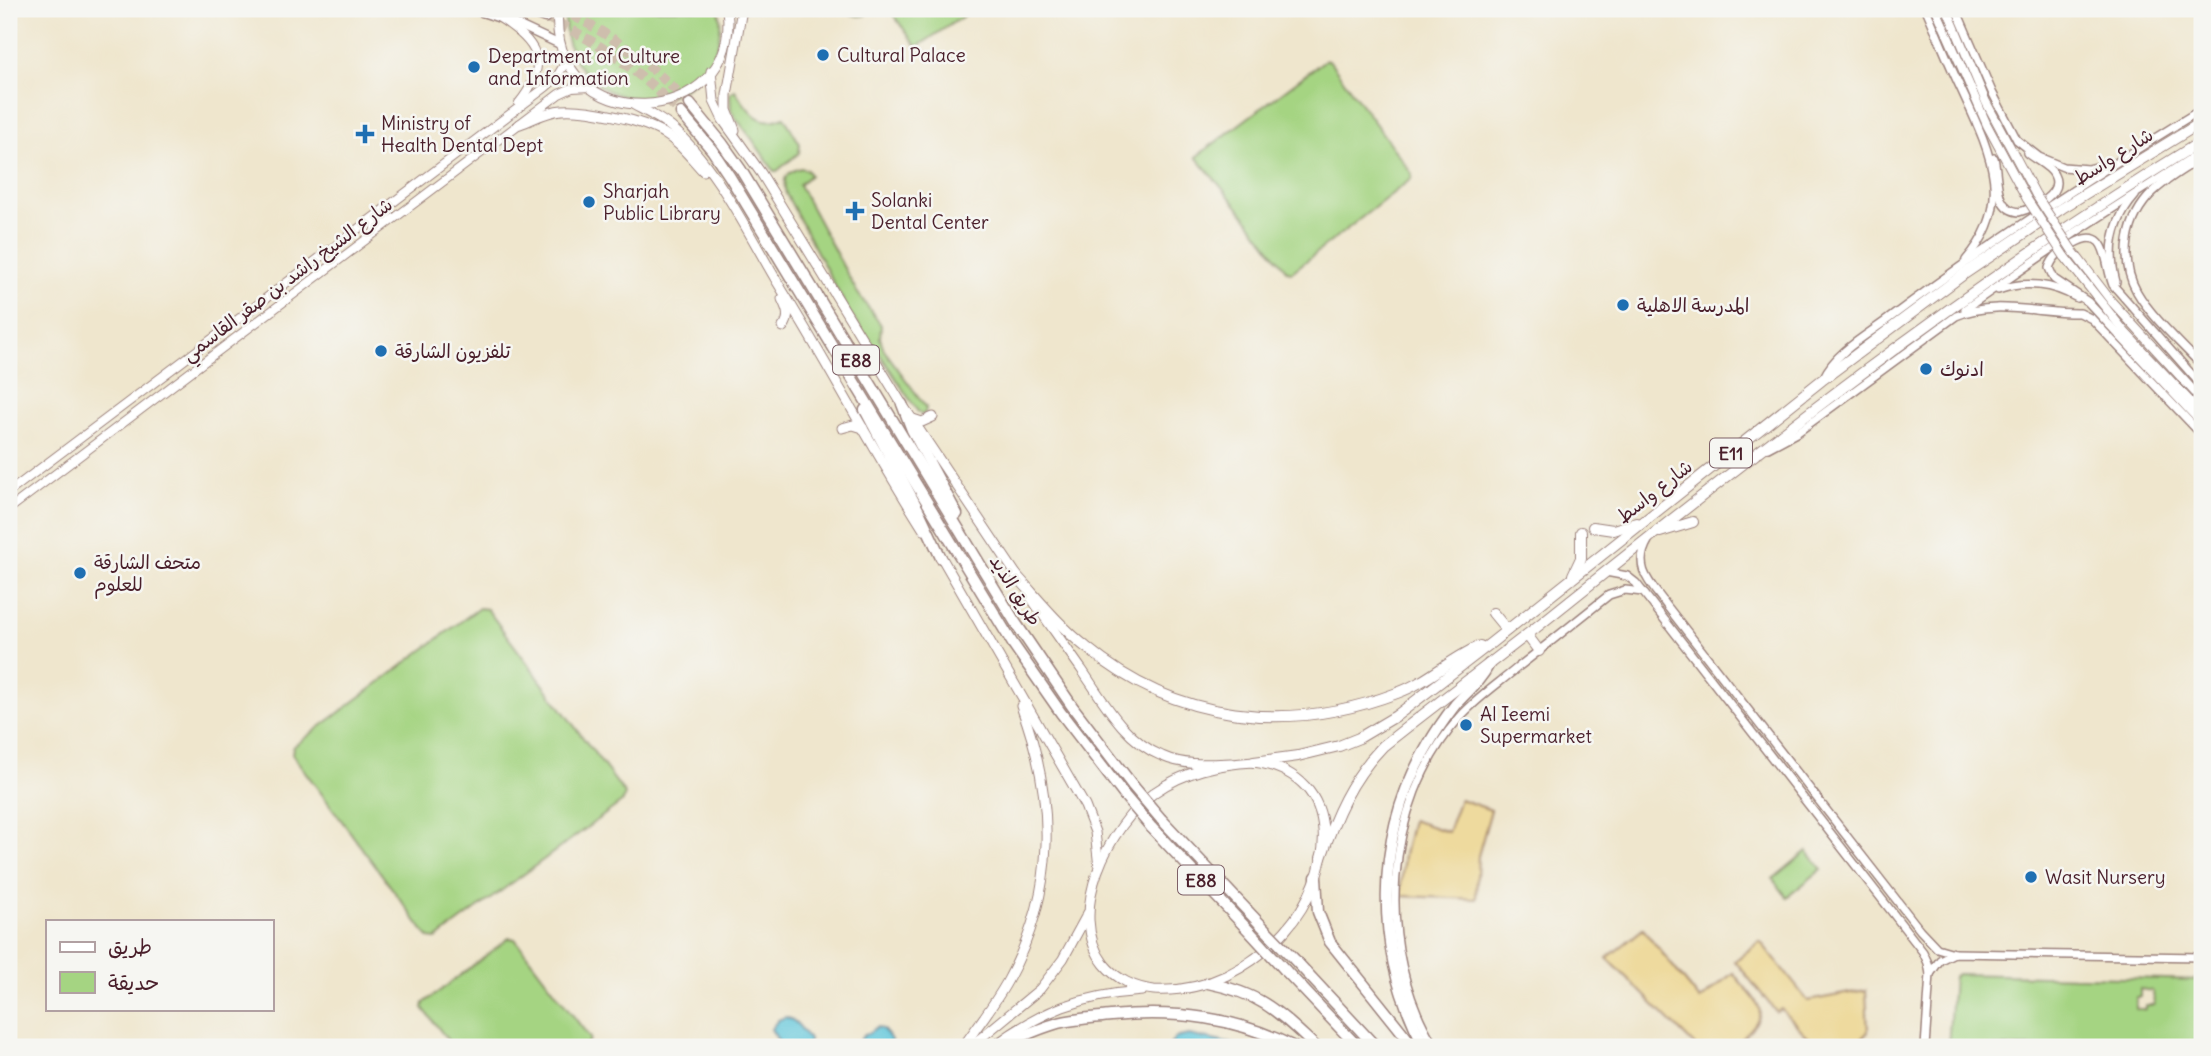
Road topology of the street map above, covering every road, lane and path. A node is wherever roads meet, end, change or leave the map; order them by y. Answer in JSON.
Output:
{"nodes":[{"id":1,"x":471,"y":9,"type":"edge"},
{"id":2,"x":524,"y":9,"type":"edge"},
{"id":3,"x":558,"y":9,"type":"edge"},
{"id":4,"x":727,"y":9,"type":"edge"},
{"id":5,"x":742,"y":9,"type":"edge"},
{"id":6,"x":1926,"y":9,"type":"edge"},
{"id":7,"x":1936,"y":9,"type":"edge"},
{"id":8,"x":1947,"y":9,"type":"edge"},
{"id":9,"x":1956,"y":9,"type":"edge"},
{"id":10,"x":498,"y":17,"type":"junction"},
{"id":11,"x":545,"y":18,"type":"tunnel mouth"},
{"id":12,"x":561,"y":45,"type":"junction"},
{"id":13,"x":567,"y":60,"type":"junction"},
{"id":14,"x":711,"y":71,"type":"junction"},
{"id":15,"x":590,"y":87,"type":"junction"},
{"id":16,"x":690,"y":104,"type":"tunnel mouth"},
{"id":17,"x":634,"y":105,"type":"junction"},
{"id":18,"x":2202,"y":109,"type":"edge"},
{"id":19,"x":510,"y":113,"type":"junction"},
{"id":20,"x":681,"y":113,"type":"tunnel mouth"},
{"id":21,"x":2202,"y":121,"type":"edge"},
{"id":22,"x":520,"y":124,"type":"junction"},
{"id":23,"x":1978,"y":126,"type":"junction"},
{"id":24,"x":2017,"y":139,"type":"junction"},
{"id":25,"x":2202,"y":141,"type":"edge"},
{"id":26,"x":740,"y":142,"type":"junction"},
{"id":27,"x":2202,"y":151,"type":"edge"},
{"id":28,"x":2128,"y":155,"type":"junction"},
{"id":29,"x":2202,"y":159,"type":"edge"},
{"id":30,"x":2181,"y":165,"type":"junction"},
{"id":31,"x":2190,"y":166,"type":"junction"},
{"id":32,"x":718,"y":184,"type":"junction"},
{"id":33,"x":2141,"y":190,"type":"junction"},
{"id":34,"x":388,"y":205,"type":"junction"},
{"id":35,"x":374,"y":233,"type":"junction"},
{"id":36,"x":1961,"y":267,"type":"junction"},
{"id":37,"x":780,"y":287,"type":"junction"},
{"id":38,"x":1924,"y":292,"type":"junction"},
{"id":39,"x":2119,"y":293,"type":"junction"},
{"id":40,"x":1910,"y":295,"type":"dead end"},
{"id":41,"x":1982,"y":298,"type":"junction"},
{"id":42,"x":2099,"y":315,"type":"junction"},
{"id":43,"x":1956,"y":316,"type":"junction"},
{"id":44,"x":2144,"y":321,"type":"junction"},
{"id":45,"x":2163,"y":323,"type":"junction"},
{"id":46,"x":783,"y":327,"type":"dead end"},
{"id":47,"x":843,"y":363,"type":"junction"},
{"id":48,"x":2202,"y":366,"type":"edge"},
{"id":49,"x":1822,"y":380,"type":"junction"},
{"id":50,"x":2165,"y":386,"type":"junction"},
{"id":51,"x":2202,"y":386,"type":"edge"},
{"id":52,"x":2169,"y":400,"type":"junction"},
{"id":53,"x":2202,"y":400,"type":"edge"},
{"id":54,"x":902,"y":404,"type":"junction"},
{"id":55,"x":2202,"y":414,"type":"edge"},
{"id":56,"x":933,"y":417,"type":"dead end"},
{"id":57,"x":912,"y":419,"type":"junction"},
{"id":58,"x":2202,"y":424,"type":"edge"},
{"id":59,"x":842,"y":428,"type":"dead end"},
{"id":60,"x":863,"y":428,"type":"junction"},
{"id":61,"x":2202,"y":435,"type":"edge"},
{"id":62,"x":1761,"y":450,"type":"junction"},
{"id":63,"x":9,"y":492,"type":"edge"},
{"id":64,"x":9,"y":509,"type":"edge"},
{"id":65,"x":1647,"y":518,"type":"junction"},
{"id":66,"x":1693,"y":522,"type":"dead end"},
{"id":67,"x":1593,"y":527,"type":"dead end"},
{"id":68,"x":1581,"y":532,"type":"dead end"},
{"id":69,"x":1652,"y":534,"type":"junction"},
{"id":70,"x":974,"y":555,"type":"junction"},
{"id":71,"x":941,"y":558,"type":"junction"},
{"id":72,"x":1606,"y":572,"type":"junction"},
{"id":73,"x":1016,"y":574,"type":"junction"},
{"id":74,"x":1569,"y":581,"type":"junction"},
{"id":75,"x":1644,"y":594,"type":"junction"},
{"id":76,"x":1661,"y":598,"type":"junction"},
{"id":77,"x":1493,"y":613,"type":"dead end"},
{"id":78,"x":1507,"y":630,"type":"junction"},
{"id":79,"x":1527,"y":635,"type":"junction"},
{"id":80,"x":1491,"y":643,"type":"junction"},
{"id":81,"x":1539,"y":651,"type":"junction"},
{"id":82,"x":1489,"y":664,"type":"junction"},
{"id":83,"x":1011,"y":681,"type":"junction"},
{"id":84,"x":1254,"y":762,"type":"junction"},
{"id":85,"x":1231,"y":763,"type":"junction"},
{"id":86,"x":1321,"y":859,"type":"junction"},
{"id":87,"x":1099,"y":867,"type":"junction"},
{"id":88,"x":1315,"y":877,"type":"junction"},
{"id":89,"x":1090,"y":908,"type":"junction"},
{"id":90,"x":1895,"y":917,"type":"junction"},
{"id":91,"x":1920,"y":930,"type":"junction"},
{"id":92,"x":1954,"y":953,"type":"junction"},
{"id":93,"x":2202,"y":957,"type":"edge"},
{"id":94,"x":1930,"y":974,"type":"junction"},
{"id":95,"x":1208,"y":983,"type":"junction"},
{"id":96,"x":1153,"y":990,"type":"junction"},
{"id":97,"x":963,"y":1047,"type":"edge"},
{"id":98,"x":970,"y":1047,"type":"edge"},
{"id":99,"x":993,"y":1047,"type":"edge"},
{"id":100,"x":998,"y":1047,"type":"edge"},
{"id":101,"x":1294,"y":1047,"type":"edge"},
{"id":102,"x":1317,"y":1047,"type":"edge"},
{"id":103,"x":1358,"y":1047,"type":"edge"},
{"id":104,"x":1376,"y":1047,"type":"edge"},
{"id":105,"x":1414,"y":1047,"type":"edge"},
{"id":106,"x":1425,"y":1047,"type":"edge"},
{"id":107,"x":1435,"y":1047,"type":"edge"},
{"id":108,"x":1925,"y":1047,"type":"edge"}],
"edges":[{"from":1,"to":10,"type":"street"},
{"from":2,"to":11,"type":"highway"},
{"from":3,"to":12,"type":"main road"},
{"from":4,"to":14,"type":"main road"},
{"from":5,"to":26,"type":"main road"},
{"from":6,"to":23,"type":"street"},
{"from":7,"to":55,"type":"main road","bridge":true},
{"from":8,"to":53,"type":"main road","bridge":true},
{"from":9,"to":24,"type":"street"},
{"from":10,"to":12,"type":"street"},
{"from":10,"to":19,"type":"main road"},
{"from":12,"to":13,"type":"main road"},
{"from":13,"to":15,"type":"main road"},
{"from":13,"to":19,"type":"main road","name":"شارع الشيخ راشد بن صقر القاسمي"},
{"from":14,"to":17,"type":"main road"},
{"from":14,"to":26,"type":"main road"},
{"from":15,"to":17,"type":"main road"},
{"from":15,"to":22,"type":"main road","name":"شارع الشيخ راشد بن صقر القاسمي"},
{"from":16,"to":70,"type":"highway","name":"طريق الذيد","number":"E88"},
{"from":17,"to":32,"type":"main road"},
{"from":18,"to":28,"type":"street"},
{"from":19,"to":34,"type":"main road","name":"شارع الشيخ راشد بن صقر القاسمي"},
{"from":20,"to":47,"type":"highway","name":"طريق الذيد","number":"E88"},
{"from":21,"to":49,"type":"highway","name":"شارع واسط","number":"E11"},
{"from":22,"to":32,"type":"main road"},
{"from":22,"to":35,"type":"main road","name":"شارع الشيخ راشد بن صقر القاسمي"},
{"from":23,"to":24,"type":"street"},
{"from":23,"to":36,"type":"street"},
{"from":24,"to":28,"type":"street"},
{"from":25,"to":62,"type":"highway","name":"شارع واسط","number":"E11"},
{"from":26,"to":54,"type":"main road"},
{"from":27,"to":30,"type":"street"},
{"from":28,"to":36,"type":"street"},
{"from":29,"to":31,"type":"street"},
{"from":30,"to":31,"type":"street"},
{"from":30,"to":33,"type":"street"},
{"from":31,"to":45,"type":"street"},
{"from":32,"to":37,"type":"main road"},
{"from":33,"to":39,"type":"street"},
{"from":33,"to":41,"type":"street"},
{"from":34,"to":35,"type":"main road"},
{"from":34,"to":63,"type":"main road","name":"شارع الشيخ راشد بن صقر القاسمي"},
{"from":35,"to":64,"type":"main road","name":"شارع الشيخ راشد بن صقر القاسمي"},
{"from":36,"to":38,"type":"street"},
{"from":37,"to":46,"type":"main road"},
{"from":37,"to":60,"type":"main road"},
{"from":38,"to":40,"type":"street"},
{"from":38,"to":49,"type":"street"},
{"from":39,"to":42,"type":"street"},
{"from":39,"to":44,"type":"street"},
{"from":41,"to":42,"type":"street"},
{"from":41,"to":43,"type":"street"},
{"from":42,"to":50,"type":"street"},
{"from":43,"to":52,"type":"street"},
{"from":43,"to":62,"type":"street"},
{"from":44,"to":45,"type":"street"},
{"from":44,"to":51,"type":"street"},
{"from":45,"to":48,"type":"street"},
{"from":47,"to":71,"type":"highway"},
{"from":47,"to":103,"type":"highway","name":"طريق الذيد","number":"E88","bridge":true},
{"from":49,"to":65,"type":"highway","name":"شارع واسط","number":"E11"},
{"from":50,"to":52,"type":"street"},
{"from":50,"to":58,"type":"street"},
{"from":52,"to":61,"type":"street"},
{"from":54,"to":57,"type":"main road"},
{"from":54,"to":70,"type":"highway"},
{"from":56,"to":57,"type":"main road"},
{"from":57,"to":73,"type":"main road"},
{"from":59,"to":60,"type":"main road"},
{"from":60,"to":71,"type":"main road"},
{"from":62,"to":69,"type":"highway","name":"شارع واسط","number":"E11"},
{"from":65,"to":67,"type":"highway"},
{"from":65,"to":74,"type":"highway","name":"شارع واسط","number":"E11"},
{"from":66,"to":69,"type":"highway"},
{"from":68,"to":74,"type":"highway"},
{"from":69,"to":72,"type":"highway","name":"شارع واسط","number":"E11"},
{"from":69,"to":76,"type":"street"},
{"from":70,"to":104,"type":"highway","name":"طريق الذيد","number":"E88","bridge":true},
{"from":71,"to":83,"type":"main road"},
{"from":72,"to":75,"type":"street"},
{"from":72,"to":79,"type":"highway","name":"شارع واسط","number":"E11"},
{"from":73,"to":80,"type":"highway"},
{"from":73,"to":85,"type":"main road"},
{"from":74,"to":78,"type":"highway","name":"شارع واسط","number":"E11"},
{"from":75,"to":76,"type":"street"},
{"from":75,"to":81,"type":"street"},
{"from":75,"to":90,"type":"street"},
{"from":76,"to":91,"type":"street"},
{"from":77,"to":78,"type":"highway"},
{"from":78,"to":80,"type":"highway","name":"شارع واسط","number":"E11"},
{"from":79,"to":81,"type":"highway"},
{"from":79,"to":82,"type":"highway","name":"شارع واسط","number":"E11"},
{"from":80,"to":84,"type":"highway","name":"شارع واسط","number":"E11"},
{"from":81,"to":107,"type":"street"},
{"from":82,"to":86,"type":"highway","name":"شارع واسط","number":"E11"},
{"from":82,"to":106,"type":"highway"},
{"from":83,"to":87,"type":"main road"},
{"from":83,"to":97,"type":"main road"},
{"from":84,"to":85,"type":"main road"},
{"from":84,"to":86,"type":"main road"},
{"from":85,"to":87,"type":"main road"},
{"from":86,"to":88,"type":"main road"},
{"from":87,"to":89,"type":"main road"},
{"from":88,"to":95,"type":"main road"},
{"from":88,"to":105,"type":"highway"},
{"from":89,"to":96,"type":"main road"},
{"from":89,"to":98,"type":"main road"},
{"from":90,"to":91,"type":"street"},
{"from":90,"to":94,"type":"street"},
{"from":91,"to":92,"type":"street"},
{"from":92,"to":93,"type":"street"},
{"from":92,"to":94,"type":"street"},
{"from":94,"to":108,"type":"street"},
{"from":95,"to":96,"type":"main road"},
{"from":95,"to":102,"type":"highway"},
{"from":96,"to":99,"type":"main road"},
{"from":100,"to":101,"type":"highway"}]}
